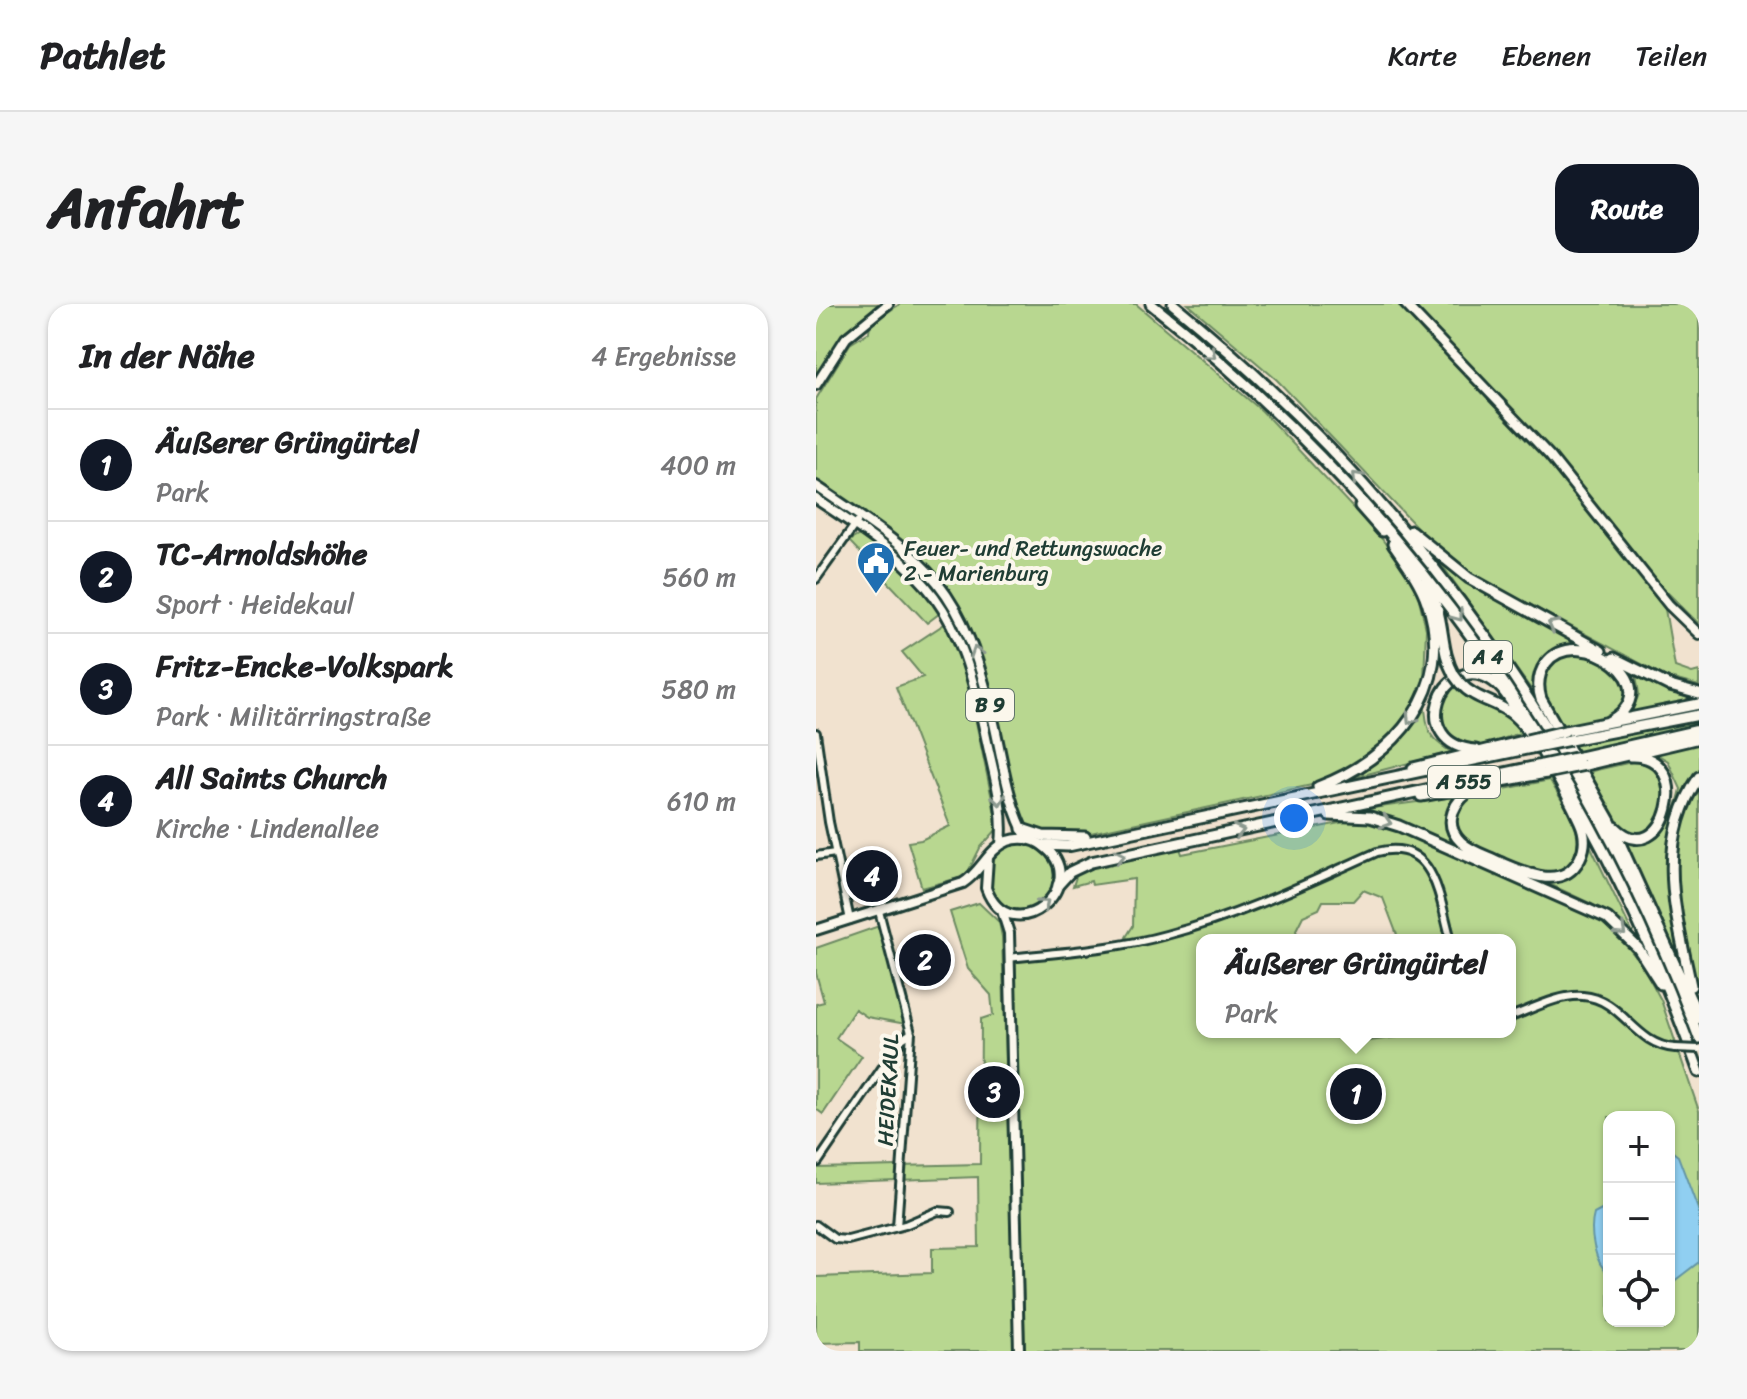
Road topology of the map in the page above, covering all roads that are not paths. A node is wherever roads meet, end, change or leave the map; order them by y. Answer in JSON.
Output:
{"nodes":[{"id":1,"x":888,"y":304,"type":"edge"},
{"id":2,"x":1151,"y":304,"type":"edge"},
{"id":3,"x":1173,"y":304,"type":"edge"},
{"id":4,"x":1405,"y":304,"type":"edge"},
{"id":5,"x":816,"y":385,"type":"edge"},
{"id":6,"x":1335,"y":471,"type":"junction"},
{"id":7,"x":816,"y":486,"type":"edge"},
{"id":8,"x":816,"y":499,"type":"edge"},
{"id":9,"x":1390,"y":514,"type":"junction"},
{"id":10,"x":861,"y":516,"type":"junction"},
{"id":11,"x":855,"y":525,"type":"junction"},
{"id":12,"x":1393,"y":544,"type":"junction"},
{"id":13,"x":816,"y":579,"type":"edge"},
{"id":14,"x":1699,"y":634,"type":"edge"},
{"id":15,"x":1520,"y":684,"type":"junction"},
{"id":16,"x":1699,"y":694,"type":"edge"},
{"id":17,"x":1699,"y":704,"type":"edge"},
{"id":18,"x":1699,"y":715,"type":"edge"},
{"id":19,"x":1551,"y":719,"type":"junction"},
{"id":20,"x":1606,"y":723,"type":"junction"},
{"id":21,"x":1699,"y":730,"type":"edge"},
{"id":22,"x":816,"y":733,"type":"edge"},
{"id":23,"x":1567,"y":736,"type":"junction"},
{"id":24,"x":1699,"y":738,"type":"edge"},
{"id":25,"x":1529,"y":744,"type":"junction"},
{"id":26,"x":1476,"y":750,"type":"junction"},
{"id":27,"x":1630,"y":756,"type":"junction"},
{"id":28,"x":1583,"y":761,"type":"junction"},
{"id":29,"x":1544,"y":769,"type":"junction"},
{"id":30,"x":1395,"y":775,"type":"junction"},
{"id":31,"x":1699,"y":777,"type":"edge"},
{"id":32,"x":1475,"y":788,"type":"junction"},
{"id":33,"x":1297,"y":795,"type":"junction"},
{"id":34,"x":1386,"y":799,"type":"junction"},
{"id":35,"x":1309,"y":817,"type":"junction"},
{"id":36,"x":1610,"y":821,"type":"junction"},
{"id":37,"x":1022,"y":829,"type":"junction"},
{"id":38,"x":1105,"y":836,"type":"junction"},
{"id":39,"x":1028,"y":840,"type":"junction"},
{"id":40,"x":1001,"y":844,"type":"junction"},
{"id":41,"x":1043,"y":845,"type":"junction"},
{"id":42,"x":835,"y":853,"type":"junction"},
{"id":43,"x":816,"y":856,"type":"edge"},
{"id":44,"x":988,"y":858,"type":"junction"},
{"id":45,"x":1612,"y":864,"type":"junction"},
{"id":46,"x":963,"y":883,"type":"junction"},
{"id":47,"x":1058,"y":885,"type":"junction"},
{"id":48,"x":988,"y":894,"type":"junction"},
{"id":49,"x":879,"y":911,"type":"junction"},
{"id":50,"x":1002,"y":911,"type":"junction"},
{"id":51,"x":1022,"y":915,"type":"junction"},
{"id":52,"x":850,"y":920,"type":"junction"},
{"id":53,"x":816,"y":930,"type":"edge"},
{"id":54,"x":1009,"y":933,"type":"junction"},
{"id":55,"x":1449,"y":934,"type":"edge"},
{"id":56,"x":1009,"y":958,"type":"junction"},
{"id":57,"x":1676,"y":1009,"type":"junction"},
{"id":58,"x":1516,"y":1015,"type":"edge"},
{"id":59,"x":1699,"y":1017,"type":"edge"},
{"id":60,"x":911,"y":1033,"type":"junction"},
{"id":61,"x":1699,"y":1038,"type":"edge"},
{"id":62,"x":1699,"y":1049,"type":"edge"},
{"id":63,"x":1699,"y":1072,"type":"edge"},
{"id":64,"x":818,"y":1162,"type":"dead end"},
{"id":65,"x":950,"y":1212,"type":"dead end"},
{"id":66,"x":816,"y":1225,"type":"edge"},
{"id":67,"x":897,"y":1227,"type":"junction"},
{"id":68,"x":1019,"y":1351,"type":"edge"}],
"edges":[{"from":1,"to":5,"type":"main road"},
{"from":2,"to":6,"type":"highway","number":"A 4","one_way":true},
{"from":9,"to":3,"type":"highway","number":"A 4","one_way":true},
{"from":4,"to":14,"type":"main road"},
{"from":6,"to":12,"type":"highway"},
{"from":6,"to":45,"type":"highway","number":"A 4","one_way":true},
{"from":7,"to":10,"type":"main road","number":"B 9"},
{"from":8,"to":11,"type":"main road","number":"B 9"},
{"from":9,"to":15,"type":"highway","number":"A 4"},
{"from":16,"to":9,"type":"highway","one_way":true},
{"from":10,"to":11,"type":"street"},
{"from":37,"to":10,"type":"main road","number":"B 9","one_way":true},
{"from":11,"to":13,"type":"street"},
{"from":11,"to":40,"type":"main road","number":"B 9","one_way":true},
{"from":12,"to":32,"type":"highway"},
{"from":12,"to":33,"type":"highway","one_way":true},
{"from":15,"to":19,"type":"highway"},
{"from":15,"to":61,"type":"highway","number":"A 4"},
{"from":17,"to":20,"type":"highway"},
{"from":18,"to":23,"type":"highway","number":"A 555"},
{"from":19,"to":20,"type":"highway"},
{"from":19,"to":36,"type":"highway"},
{"from":20,"to":23,"type":"highway"},
{"from":21,"to":28,"type":"highway","number":"A 555"},
{"from":22,"to":42,"type":"street"},
{"from":23,"to":25,"type":"highway","number":"A 555","bridge":true},
{"from":24,"to":27,"type":"highway"},
{"from":25,"to":26,"type":"highway"},
{"from":25,"to":30,"type":"highway","number":"A 555"},
{"from":26,"to":30,"type":"highway"},
{"from":26,"to":45,"type":"highway"},
{"from":27,"to":28,"type":"highway"},
{"from":27,"to":36,"type":"highway"},
{"from":28,"to":29,"type":"highway","number":"A 555","bridge":true},
{"from":29,"to":32,"type":"highway"},
{"from":29,"to":34,"type":"highway","number":"A 555"},
{"from":30,"to":33,"type":"highway","number":"A 555"},
{"from":31,"to":59,"type":"highway"},
{"from":32,"to":34,"type":"highway"},
{"from":33,"to":38,"type":"highway","number":"A 555"},
{"from":34,"to":35,"type":"highway","number":"A 555"},
{"from":47,"to":35,"type":"highway","number":"A 555","one_way":true},
{"from":35,"to":57,"type":"highway","one_way":true},
{"from":36,"to":59,"type":"highway"},
{"from":37,"to":38,"type":"highway"},
{"from":37,"to":39,"type":"main road","number":"B 9"},
{"from":38,"to":41,"type":"highway"},
{"from":39,"to":40,"type":"main road"},
{"from":39,"to":41,"type":"main road"},
{"from":40,"to":44,"type":"main road"},
{"from":41,"to":47,"type":"main road"},
{"from":42,"to":43,"type":"street"},
{"from":42,"to":52,"type":"street"},
{"from":44,"to":46,"type":"main road"},
{"from":44,"to":48,"type":"main road"},
{"from":45,"to":57,"type":"highway","number":"A 4"},
{"from":46,"to":48,"type":"main road"},
{"from":46,"to":49,"type":"main road"},
{"from":51,"to":47,"type":"main road","one_way":true},
{"from":48,"to":50,"type":"main road"},
{"from":49,"to":52,"type":"main road"},
{"from":49,"to":60,"type":"street","name":"HEIDEKAUL"},
{"from":50,"to":51,"type":"main road"},
{"from":50,"to":54,"type":"main road"},
{"from":51,"to":54,"type":"main road"},
{"from":52,"to":53,"type":"main road"},
{"from":54,"to":56,"type":"main road"},
{"from":55,"to":56,"type":"street"},
{"from":56,"to":68,"type":"main road"},
{"from":57,"to":63,"type":"highway","number":"A 4"},
{"from":58,"to":62,"type":"street","bridge":true},
{"from":60,"to":64,"type":"street"},
{"from":60,"to":67,"type":"street","name":"HEIDEKAUL"},
{"from":65,"to":67,"type":"street"},
{"from":66,"to":67,"type":"street"}]}
